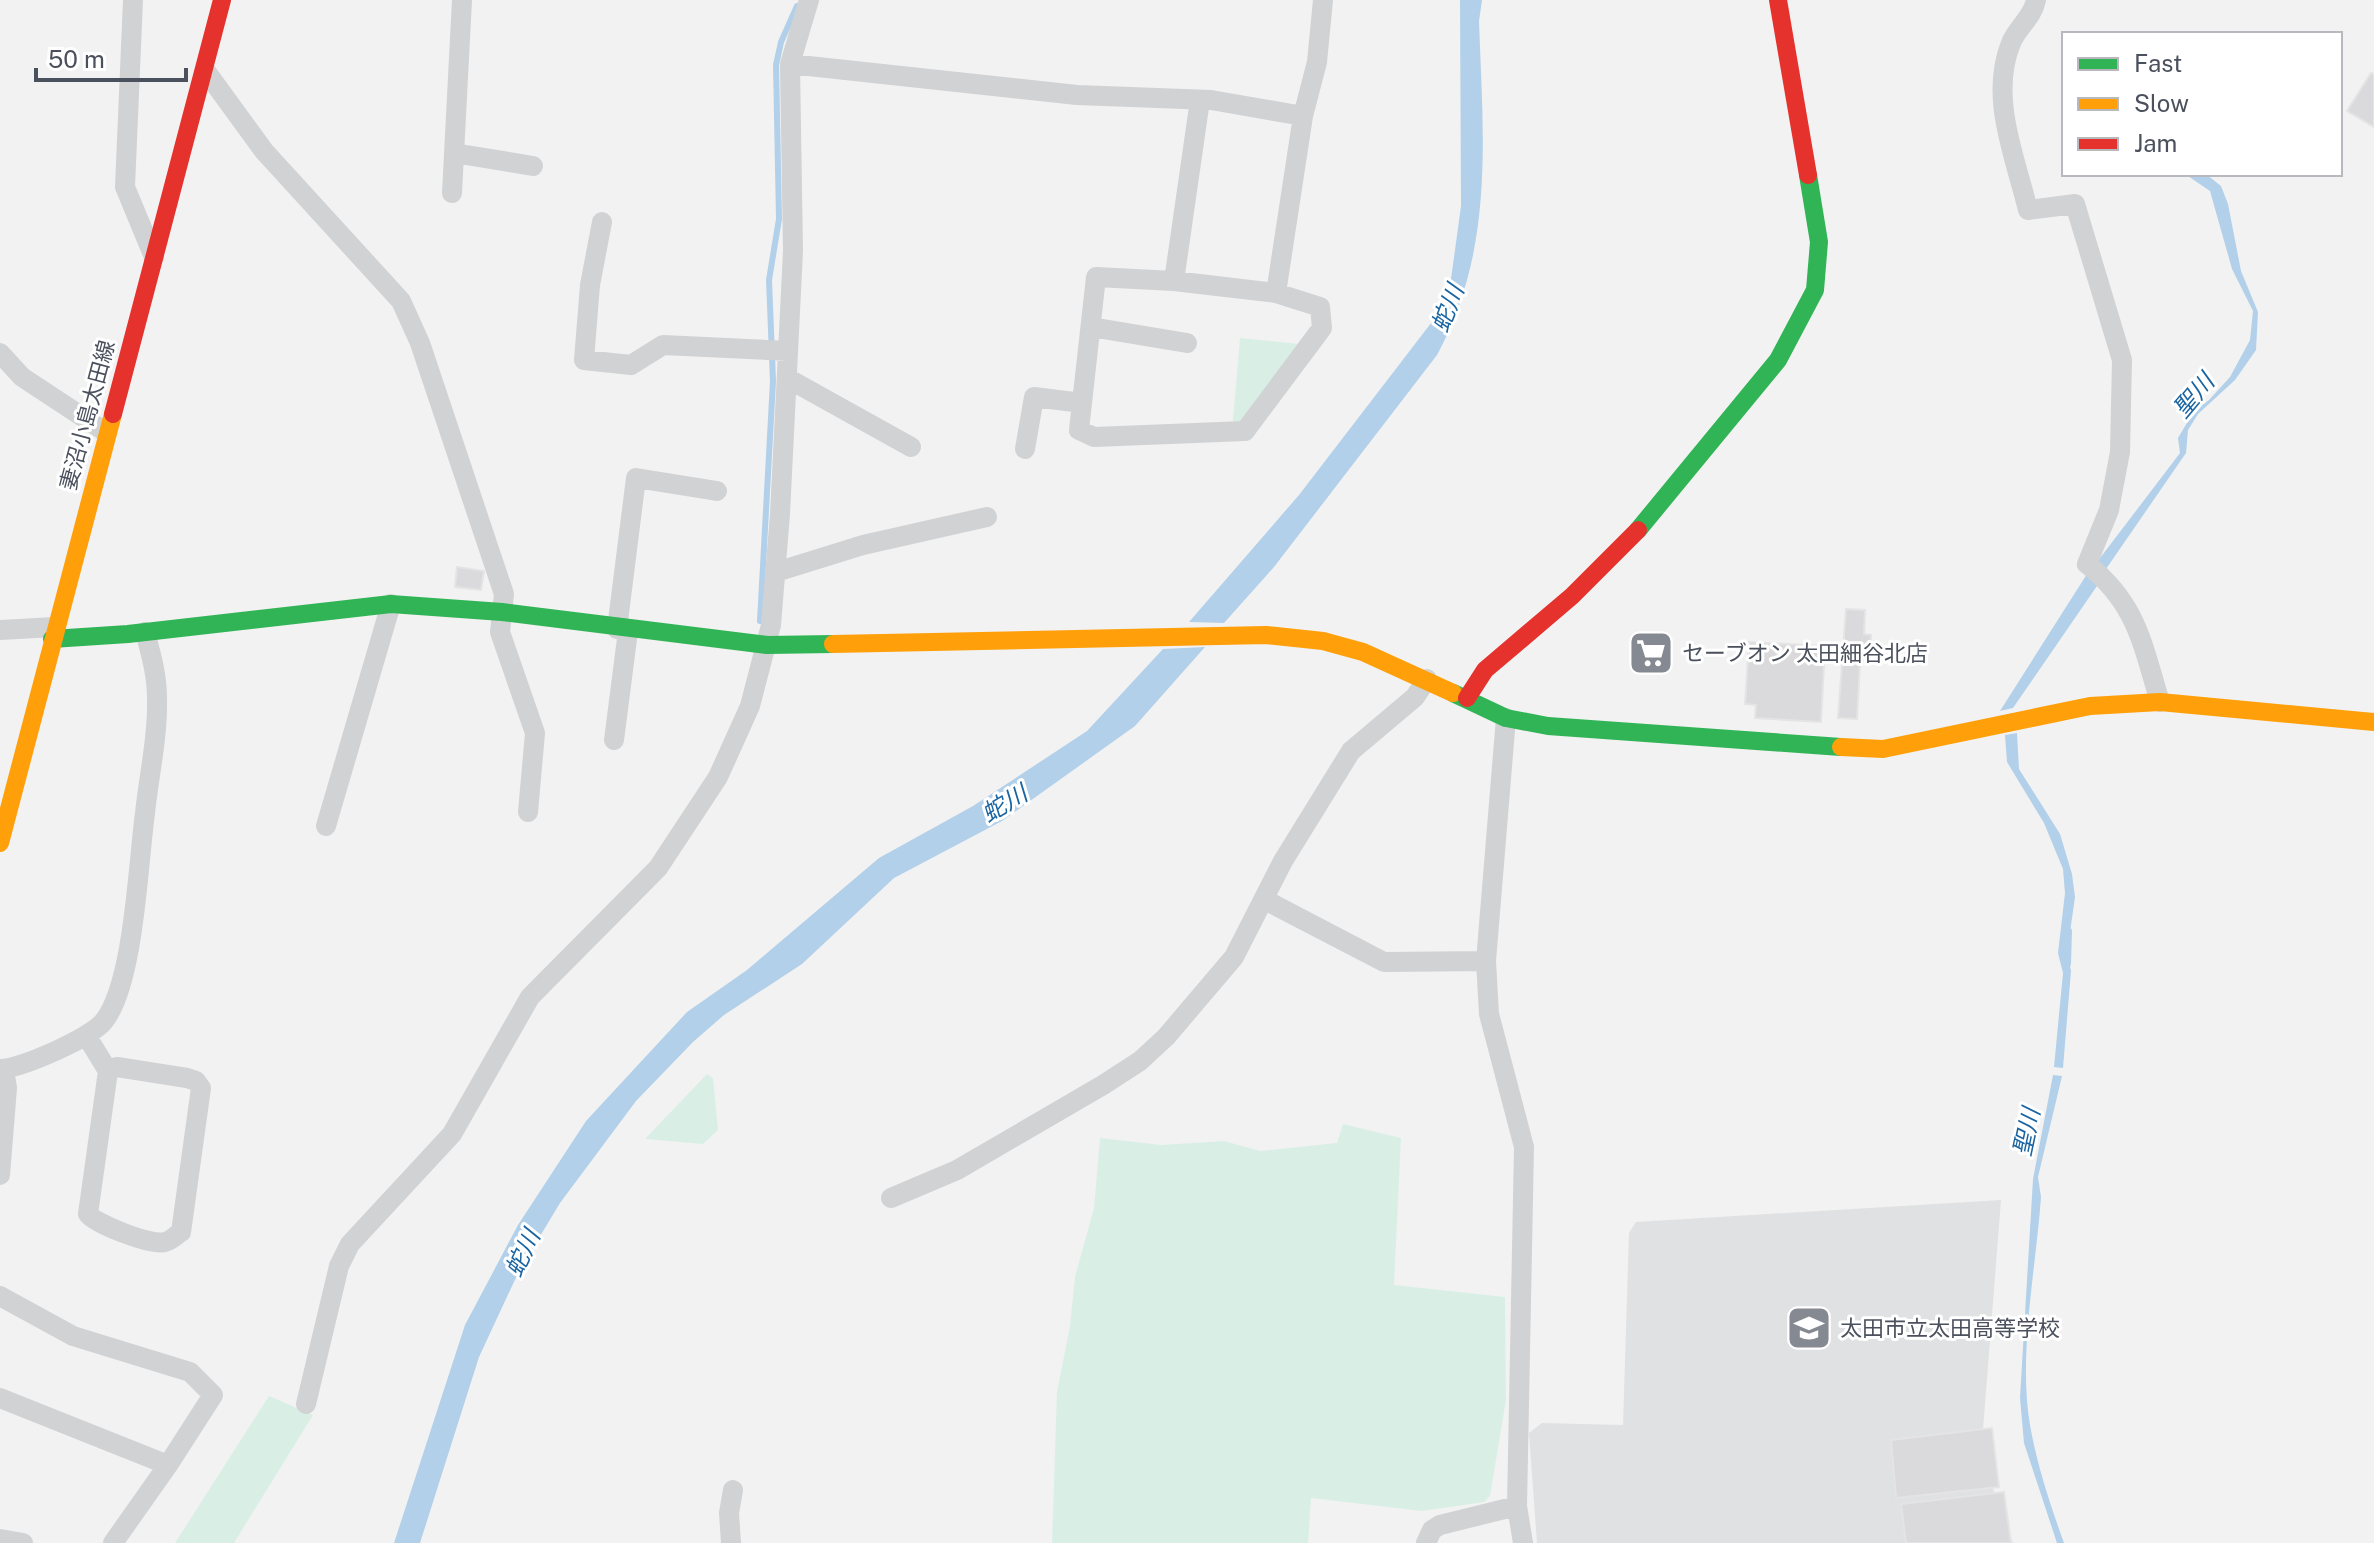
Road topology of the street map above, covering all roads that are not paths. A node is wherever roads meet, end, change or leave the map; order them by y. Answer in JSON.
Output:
{"nodes":[{"id":1,"x":133,"y":0,"type":"edge"},
{"id":2,"x":222,"y":0,"type":"edge"},
{"id":3,"x":462,"y":0,"type":"edge"},
{"id":4,"x":809,"y":0,"type":"edge"},
{"id":5,"x":1323,"y":0,"type":"edge"},
{"id":6,"x":1778,"y":0,"type":"edge"},
{"id":7,"x":2036,"y":0,"type":"edge"},
{"id":8,"x":790,"y":64,"type":"junction"},
{"id":9,"x":205,"y":70,"type":"junction"},
{"id":10,"x":1200,"y":100,"type":"junction"},
{"id":11,"x":1303,"y":116,"type":"junction"},
{"id":12,"x":454,"y":153,"type":"junction"},
{"id":13,"x":533,"y":166,"type":"dead end"},
{"id":14,"x":452,"y":193,"type":"dead end"},
{"id":15,"x":602,"y":222,"type":"dead end"},
{"id":16,"x":154,"y":257,"type":"junction"},
{"id":17,"x":1174,"y":281,"type":"junction"},
{"id":18,"x":1276,"y":293,"type":"junction"},
{"id":19,"x":1091,"y":327,"type":"junction"},
{"id":20,"x":1187,"y":343,"type":"dead end"},
{"id":21,"x":788,"y":351,"type":"junction"},
{"id":22,"x":0,"y":353,"type":"edge"},
{"id":23,"x":787,"y":378,"type":"junction"},
{"id":24,"x":1082,"y":403,"type":"junction"},
{"id":25,"x":107,"y":433,"type":"junction"},
{"id":26,"x":911,"y":447,"type":"dead end"},
{"id":27,"x":1025,"y":449,"type":"dead end"},
{"id":28,"x":717,"y":491,"type":"dead end"},
{"id":29,"x":987,"y":517,"type":"dead end"},
{"id":30,"x":776,"y":572,"type":"junction"},
{"id":31,"x":391,"y":604,"type":"junction"},
{"id":32,"x":502,"y":612,"type":"junction"},
{"id":33,"x":0,"y":630,"type":"edge"},
{"id":34,"x":623,"y":630,"type":"junction"},
{"id":35,"x":145,"y":632,"type":"junction"},
{"id":36,"x":54,"y":633,"type":"junction"},
{"id":37,"x":767,"y":645,"type":"junction"},
{"id":38,"x":1427,"y":679,"type":"junction"},
{"id":39,"x":1467,"y":698,"type":"junction"},
{"id":40,"x":2160,"y":702,"type":"junction"},
{"id":41,"x":1506,"y":718,"type":"junction"},
{"id":42,"x":2374,"y":722,"type":"edge"},
{"id":43,"x":614,"y":740,"type":"dead end"},
{"id":44,"x":528,"y":812,"type":"dead end"},
{"id":45,"x":326,"y":826,"type":"dead end"},
{"id":46,"x":0,"y":843,"type":"edge"},
{"id":47,"x":1265,"y":900,"type":"junction"},
{"id":48,"x":1486,"y":961,"type":"junction"},
{"id":49,"x":86,"y":1035,"type":"junction"},
{"id":50,"x":2,"y":1069,"type":"edge"},
{"id":51,"x":108,"y":1071,"type":"junction"},
{"id":52,"x":0,"y":1175,"type":"edge"},
{"id":53,"x":891,"y":1198,"type":"dead end"},
{"id":54,"x":0,"y":1296,"type":"edge"},
{"id":55,"x":0,"y":1398,"type":"edge"},
{"id":56,"x":306,"y":1404,"type":"dead end"},
{"id":57,"x":168,"y":1465,"type":"junction"},
{"id":58,"x":733,"y":1490,"type":"dead end"},
{"id":59,"x":1517,"y":1506,"type":"junction"},
{"id":60,"x":0,"y":1539,"type":"edge"},
{"id":61,"x":23,"y":1543,"type":"edge"},
{"id":62,"x":113,"y":1543,"type":"edge"},
{"id":63,"x":731,"y":1543,"type":"edge"},
{"id":64,"x":1426,"y":1543,"type":"edge"},
{"id":65,"x":1523,"y":1543,"type":"edge"}],
"edges":[{"from":1,"to":16,"type":"street"},
{"from":2,"to":9,"type":"street","name":"妻沼小島太田線"},
{"from":3,"to":12,"type":"street"},
{"from":4,"to":8,"type":"street"},
{"from":5,"to":11,"type":"street"},
{"from":6,"to":39,"type":"street"},
{"from":7,"to":40,"type":"street"},
{"from":8,"to":10,"type":"street"},
{"from":8,"to":21,"type":"street"},
{"from":9,"to":16,"type":"street","name":"妻沼小島太田線"},
{"from":9,"to":32,"type":"street"},
{"from":10,"to":11,"type":"street"},
{"from":10,"to":17,"type":"street"},
{"from":11,"to":18,"type":"street"},
{"from":12,"to":13,"type":"street"},
{"from":12,"to":14,"type":"street"},
{"from":15,"to":21,"type":"street"},
{"from":16,"to":25,"type":"street","name":"妻沼小島太田線"},
{"from":17,"to":18,"type":"street"},
{"from":17,"to":19,"type":"street"},
{"from":18,"to":24,"type":"street"},
{"from":19,"to":20,"type":"street"},
{"from":19,"to":24,"type":"street"},
{"from":21,"to":23,"type":"street"},
{"from":22,"to":25,"type":"street"},
{"from":23,"to":26,"type":"street"},
{"from":23,"to":30,"type":"street"},
{"from":24,"to":27,"type":"street"},
{"from":25,"to":36,"type":"street","name":"妻沼小島太田線"},
{"from":28,"to":34,"type":"street"},
{"from":29,"to":30,"type":"street"},
{"from":30,"to":37,"type":"street"},
{"from":31,"to":32,"type":"street"},
{"from":31,"to":35,"type":"street"},
{"from":31,"to":45,"type":"street"},
{"from":32,"to":34,"type":"street"},
{"from":32,"to":44,"type":"street"},
{"from":33,"to":36,"type":"street"},
{"from":34,"to":37,"type":"street"},
{"from":34,"to":43,"type":"street"},
{"from":35,"to":36,"type":"street"},
{"from":35,"to":49,"type":"street"},
{"from":36,"to":46,"type":"street","name":"妻沼小島太田線"},
{"from":37,"to":38,"type":"street"},
{"from":37,"to":56,"type":"street"},
{"from":38,"to":39,"type":"street"},
{"from":38,"to":47,"type":"street"},
{"from":39,"to":41,"type":"street"},
{"from":40,"to":41,"type":"street"},
{"from":40,"to":42,"type":"street"},
{"from":41,"to":48,"type":"street"},
{"from":47,"to":48,"type":"street"},
{"from":47,"to":53,"type":"street"},
{"from":48,"to":59,"type":"street"},
{"from":49,"to":50,"type":"street"},
{"from":49,"to":51,"type":"street"},
{"from":50,"to":52,"type":"street"},
{"from":51,"to":51,"type":"street"},
{"from":54,"to":57,"type":"street"},
{"from":55,"to":57,"type":"street"},
{"from":57,"to":62,"type":"street"},
{"from":58,"to":63,"type":"street"},
{"from":59,"to":64,"type":"street"},
{"from":59,"to":65,"type":"street"},
{"from":60,"to":61,"type":"street"}]}
